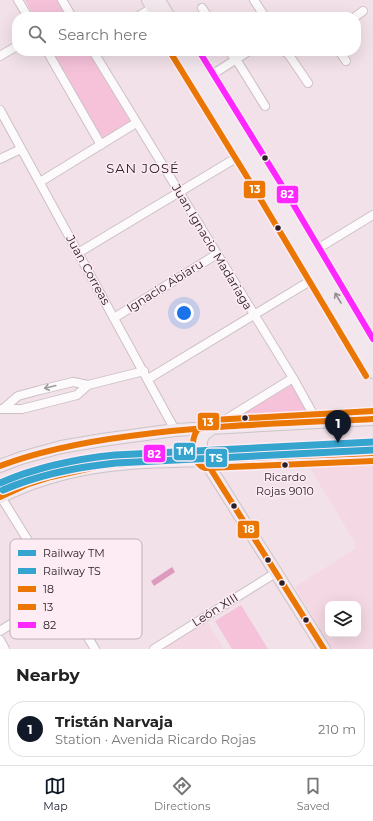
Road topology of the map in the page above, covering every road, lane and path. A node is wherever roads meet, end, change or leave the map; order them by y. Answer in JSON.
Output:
{"nodes":[{"id":1,"x":18,"y":0,"type":"edge"},
{"id":2,"x":62,"y":0,"type":"edge"},
{"id":3,"x":254,"y":0,"type":"edge"},
{"id":4,"x":153,"y":4,"type":"edge"},
{"id":5,"x":202,"y":8,"type":"dead end"},
{"id":6,"x":25,"y":12,"type":"edge"},
{"id":7,"x":69,"y":12,"type":"edge"},
{"id":8,"x":143,"y":12,"type":"edge"},
{"id":9,"x":163,"y":12,"type":"edge"},
{"id":10,"x":205,"y":12,"type":"edge"},
{"id":11,"x":262,"y":12,"type":"edge"},
{"id":12,"x":12,"y":49,"type":"edge"},
{"id":13,"x":0,"y":56,"type":"edge"},
{"id":14,"x":50,"y":56,"type":"edge"},
{"id":15,"x":96,"y":56,"type":"edge"},
{"id":16,"x":182,"y":56,"type":"edge"},
{"id":17,"x":193,"y":56,"type":"edge"},
{"id":18,"x":233,"y":56,"type":"edge"},
{"id":19,"x":240,"y":56,"type":"edge"},
{"id":20,"x":289,"y":56,"type":"edge"},
{"id":21,"x":342,"y":56,"type":"edge"},
{"id":22,"x":235,"y":59,"type":"junction"},
{"id":23,"x":346,"y":61,"type":"dead end"},
{"id":24,"x":207,"y":78,"type":"junction"},
{"id":25,"x":308,"y":83,"type":"dead end"},
{"id":26,"x":265,"y":106,"type":"dead end"},
{"id":27,"x":0,"y":110,"type":"edge"},
{"id":28,"x":136,"y":123,"type":"junction"},
{"id":29,"x":100,"y":145,"type":"junction"},
{"id":30,"x":21,"y":149,"type":"junction"},
{"id":31,"x":246,"y":152,"type":"junction"},
{"id":32,"x":0,"y":159,"type":"edge"},
{"id":33,"x":40,"y":182,"type":"junction"},
{"id":34,"x":179,"y":192,"type":"junction"},
{"id":35,"x":373,"y":215,"type":"edge"},
{"id":36,"x":78,"y":253,"type":"junction"},
{"id":37,"x":217,"y":254,"type":"junction"},
{"id":38,"x":308,"y":255,"type":"junction"},
{"id":39,"x":320,"y":275,"type":"junction"},
{"id":40,"x":254,"y":315,"type":"junction"},
{"id":41,"x":114,"y":318,"type":"junction"},
{"id":42,"x":373,"y":355,"type":"edge"},
{"id":43,"x":373,"y":372,"type":"edge"},
{"id":44,"x":146,"y":375,"type":"junction"},
{"id":45,"x":293,"y":378,"type":"junction"},
{"id":46,"x":88,"y":384,"type":"junction"},
{"id":47,"x":2,"y":409,"type":"edge"},
{"id":48,"x":373,"y":419,"type":"edge"},
{"id":49,"x":318,"y":423,"type":"junction"},
{"id":50,"x":214,"y":428,"type":"junction"},
{"id":51,"x":175,"y":430,"type":"junction"},
{"id":52,"x":373,"y":453,"type":"edge"},
{"id":53,"x":205,"y":460,"type":"junction"},
{"id":54,"x":0,"y":466,"type":"edge"},
{"id":55,"x":0,"y":497,"type":"edge"},
{"id":56,"x":26,"y":539,"type":"edge"},
{"id":57,"x":277,"y":572,"type":"junction"},
{"id":58,"x":10,"y":626,"type":"edge"},
{"id":59,"x":0,"y":632,"type":"edge"},
{"id":60,"x":89,"y":639,"type":"edge"},
{"id":61,"x":0,"y":640,"type":"edge"},
{"id":62,"x":5,"y":649,"type":"edge"},
{"id":63,"x":95,"y":649,"type":"edge"},
{"id":64,"x":154,"y":649,"type":"edge"},
{"id":65,"x":324,"y":649,"type":"edge"}],
"edges":[{"from":1,"to":6,"type":"street"},
{"from":2,"to":7,"type":"street"},
{"from":3,"to":11,"type":"street"},
{"from":4,"to":8,"type":"street"},
{"from":4,"to":9,"type":"main road"},
{"from":5,"to":10,"type":"street"},
{"from":12,"to":13,"type":"street"},
{"from":14,"to":29,"type":"street"},
{"from":15,"to":28,"type":"street","name":"Juan Ignacio Madariaga"},
{"from":16,"to":31,"type":"main road"},
{"from":17,"to":24,"type":"main road"},
{"from":18,"to":22,"type":"street"},
{"from":19,"to":22,"type":"street"},
{"from":20,"to":25,"type":"street"},
{"from":21,"to":23,"type":"street"},
{"from":22,"to":24,"type":"street"},
{"from":22,"to":26,"type":"street"},
{"from":24,"to":31,"type":"main road"},
{"from":27,"to":30,"type":"street","name":"Juan Correas"},
{"from":28,"to":29,"type":"street"},
{"from":28,"to":34,"type":"street","name":"Juan Ignacio Madariaga"},
{"from":29,"to":33,"type":"street"},
{"from":30,"to":32,"type":"street"},
{"from":30,"to":33,"type":"street","name":"Juan Correas"},
{"from":31,"to":34,"type":"street"},
{"from":31,"to":38,"type":"main road"},
{"from":33,"to":36,"type":"street","name":"Juan Correas"},
{"from":34,"to":36,"type":"street"},
{"from":34,"to":37,"type":"street","name":"Juan Ignacio Madariaga"},
{"from":35,"to":38,"type":"street"},
{"from":36,"to":41,"type":"street","name":"Juan Correas"},
{"from":37,"to":40,"type":"street","name":"Juan Ignacio Madariaga"},
{"from":37,"to":41,"type":"street","name":"Ignacio Abiaru"},
{"from":38,"to":39,"type":"main road"},
{"from":39,"to":40,"type":"street"},
{"from":42,"to":39,"type":"main road","one_way":true},
{"from":39,"to":43,"type":"main road"},
{"from":40,"to":44,"type":"street"},
{"from":40,"to":45,"type":"street","name":"Juan Ignacio Madariaga"},
{"from":41,"to":44,"type":"street","name":"Juan Correas"},
{"from":44,"to":46,"type":"street"},
{"from":44,"to":51,"type":"street","name":"Juan Correas"},
{"from":45,"to":49,"type":"street","name":"Juan Ignacio Madariaga"},
{"from":45,"to":50,"type":"street"},
{"from":46,"to":47,"type":"street"},
{"from":46,"to":47,"type":"street","one_way":true},
{"from":48,"to":49,"type":"main road"},
{"from":49,"to":50,"type":"main road"},
{"from":50,"to":51,"type":"main road"},
{"from":50,"to":53,"type":"main road"},
{"from":51,"to":54,"type":"main road"},
{"from":52,"to":53,"type":"main road"},
{"from":53,"to":55,"type":"main road"},
{"from":53,"to":57,"type":"main road"},
{"from":55,"to":56,"type":"street"},
{"from":57,"to":64,"type":"street","name":"León XIII"},
{"from":57,"to":65,"type":"main road"},
{"from":58,"to":59,"type":"street"},
{"from":60,"to":63,"type":"street"},
{"from":61,"to":62,"type":"street"}]}
